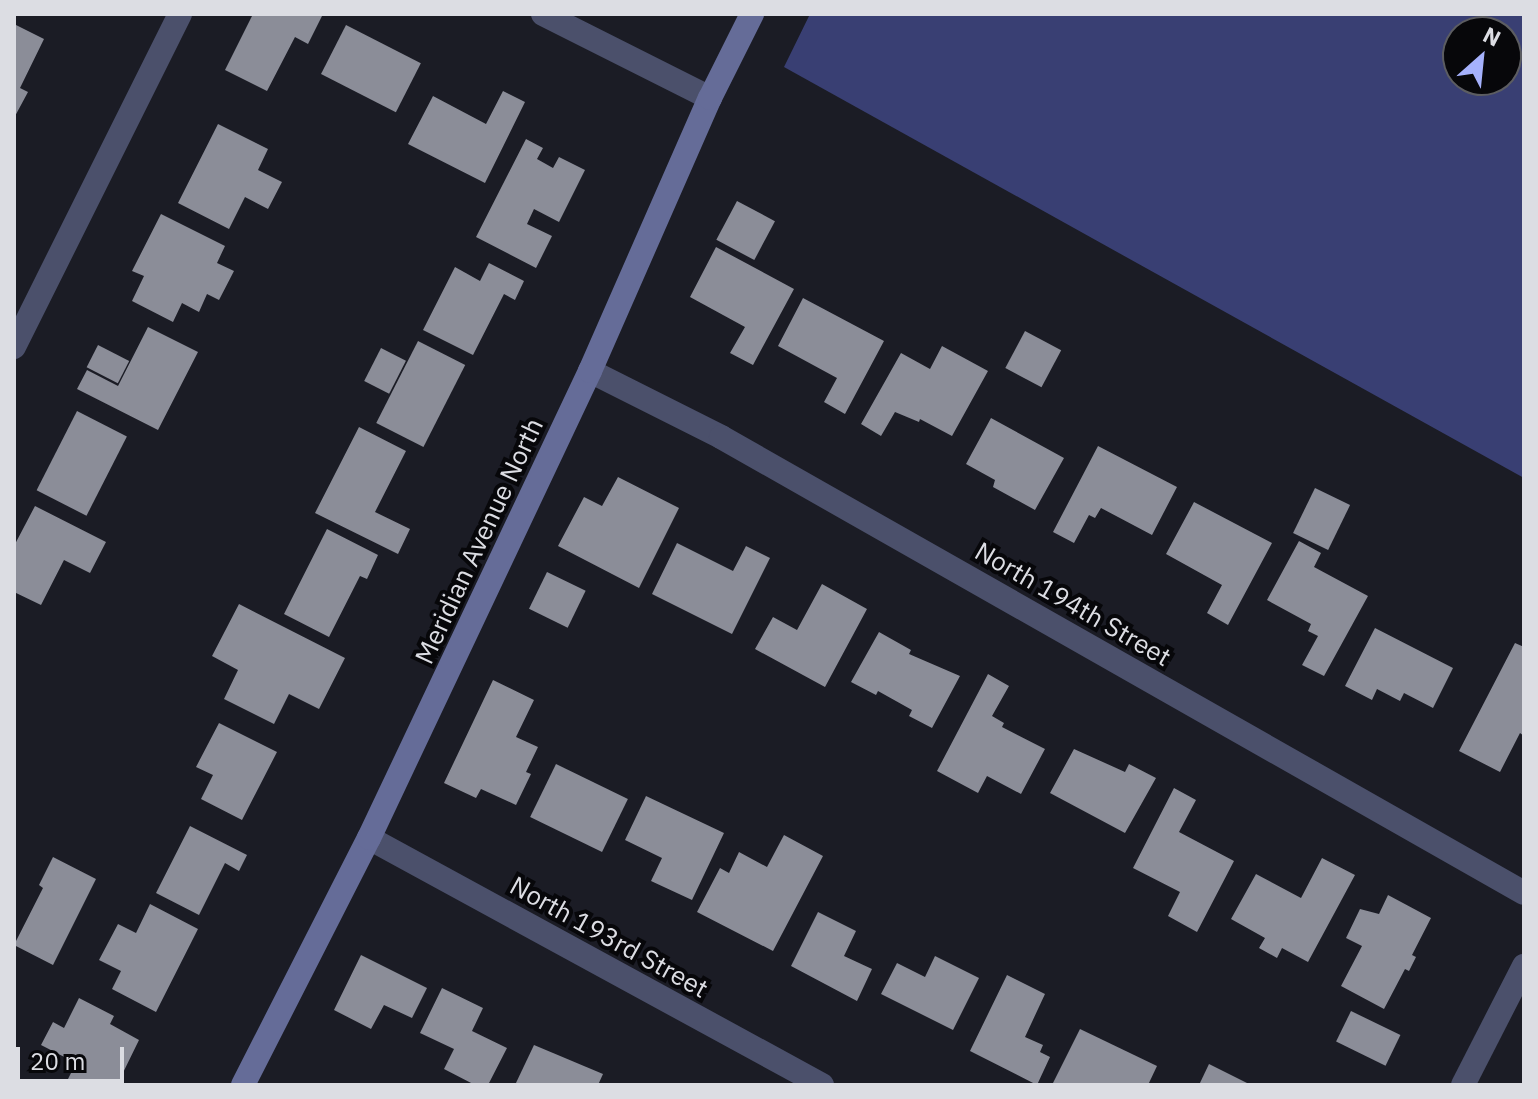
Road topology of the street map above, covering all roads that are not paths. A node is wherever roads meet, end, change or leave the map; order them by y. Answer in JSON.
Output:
{"nodes":[{"id":1,"x":180,"y":14,"type":"edge"},
{"id":2,"x":543,"y":14,"type":"edge"},
{"id":3,"x":752,"y":14,"type":"edge"},
{"id":4,"x":710,"y":98,"type":"junction"},
{"id":5,"x":14,"y":347,"type":"edge"},
{"id":6,"x":590,"y":371,"type":"junction"},
{"id":7,"x":369,"y":838,"type":"junction"},
{"id":8,"x":1524,"y":893,"type":"edge"},
{"id":9,"x":1524,"y":966,"type":"edge"},
{"id":10,"x":243,"y":1085,"type":"edge"},
{"id":11,"x":822,"y":1085,"type":"edge"},
{"id":12,"x":1463,"y":1085,"type":"edge"}],
"edges":[{"from":1,"to":5,"type":"street"},
{"from":2,"to":4,"type":"street"},
{"from":3,"to":4,"type":"street","name":"Meridian Avenue North"},
{"from":4,"to":6,"type":"street","name":"Meridian Avenue North"},
{"from":6,"to":7,"type":"street","name":"Meridian Avenue North"},
{"from":6,"to":8,"type":"street","name":"North 194th Street"},
{"from":7,"to":10,"type":"street","name":"Meridian Avenue North"},
{"from":7,"to":11,"type":"street","name":"North 193rd Street"},
{"from":9,"to":12,"type":"street"}]}
